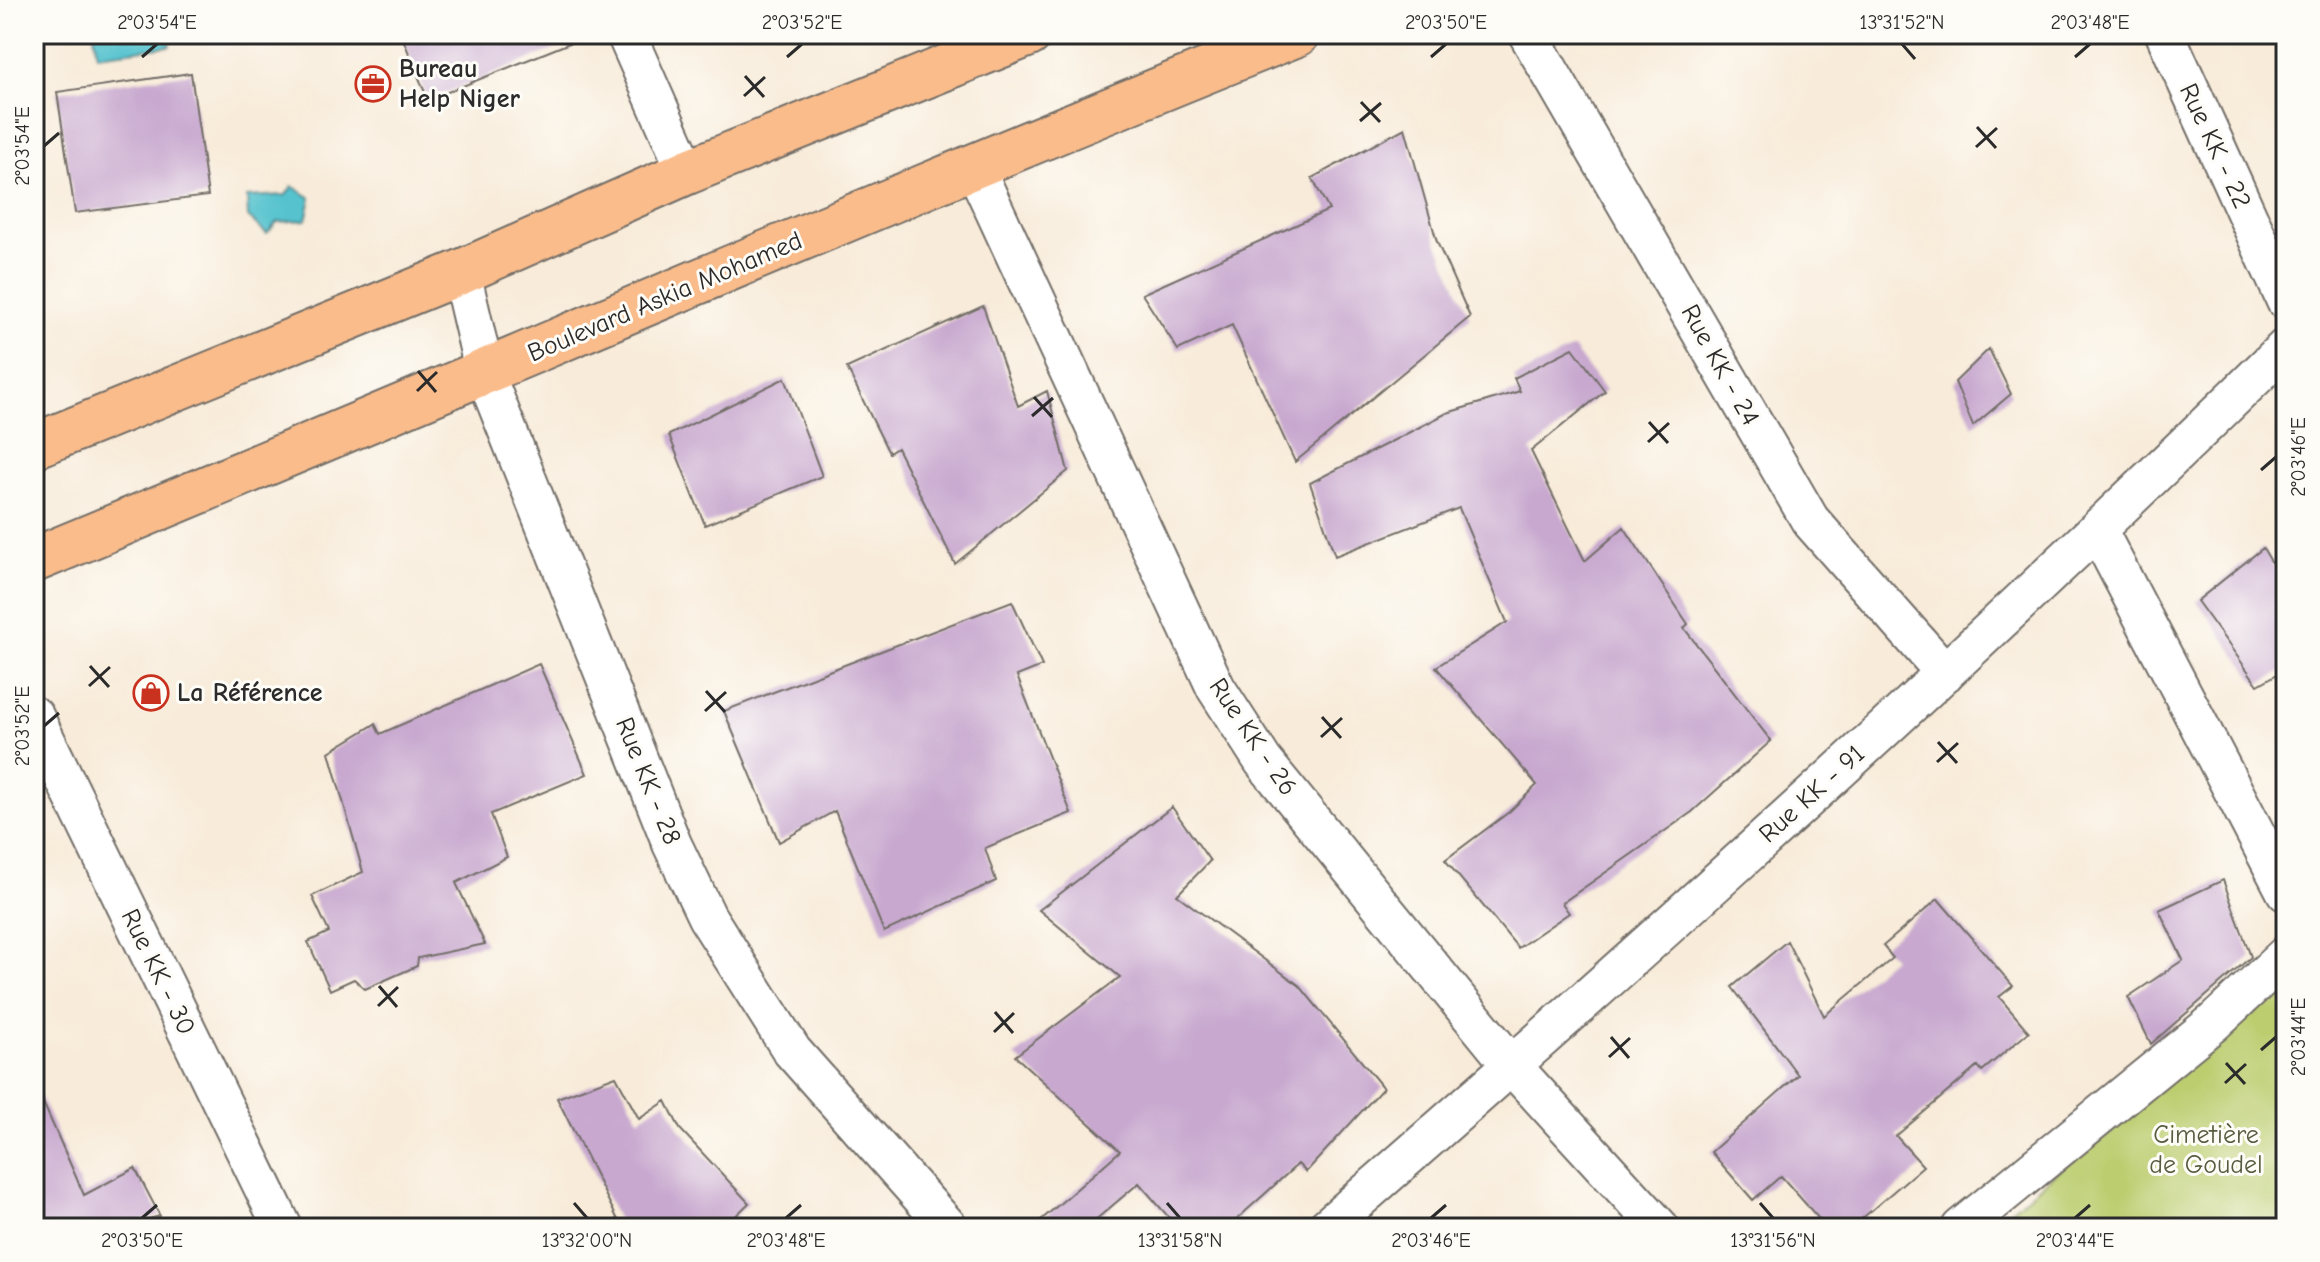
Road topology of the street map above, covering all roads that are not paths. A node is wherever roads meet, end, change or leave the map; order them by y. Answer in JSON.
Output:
{"nodes":[{"id":1,"x":626,"y":34,"type":"edge"},
{"id":2,"x":1029,"y":34,"type":"edge"},
{"id":3,"x":1297,"y":34,"type":"edge"},
{"id":4,"x":1528,"y":34,"type":"edge"},
{"id":5,"x":2165,"y":34,"type":"edge"},
{"id":6,"x":973,"y":164,"type":"junction"},
{"id":7,"x":687,"y":172,"type":"junction"},
{"id":8,"x":461,"y":272,"type":"junction"},
{"id":9,"x":2286,"y":301,"type":"edge"},
{"id":10,"x":2286,"y":347,"type":"edge"},
{"id":11,"x":485,"y":374,"type":"junction"},
{"id":12,"x":34,"y":446,"type":"edge"},
{"id":13,"x":2098,"y":531,"type":"junction"},
{"id":14,"x":34,"y":560,"type":"edge"},
{"id":15,"x":1945,"y":673,"type":"junction"},
{"id":16,"x":34,"y":716,"type":"edge"},
{"id":17,"x":2284,"y":883,"type":"edge"},
{"id":18,"x":2286,"y":955,"type":"edge"},
{"id":19,"x":1512,"y":1066,"type":"junction"},
{"id":20,"x":283,"y":1228,"type":"edge"},
{"id":21,"x":949,"y":1228,"type":"edge"},
{"id":22,"x":1326,"y":1228,"type":"edge"},
{"id":23,"x":1660,"y":1228,"type":"edge"},
{"id":24,"x":1961,"y":1228,"type":"edge"}],
"edges":[{"from":1,"to":7,"type":"street"},
{"from":2,"to":7,"type":"main road"},
{"from":3,"to":6,"type":"main road","name":"Boulevard Askia Mohamed"},
{"from":4,"to":15,"type":"street","name":"Rue KK - 24"},
{"from":5,"to":9,"type":"street","name":"Rue KK - 22"},
{"from":6,"to":11,"type":"main road","name":"Boulevard Askia Mohamed"},
{"from":6,"to":19,"type":"street","name":"Rue KK - 26"},
{"from":7,"to":8,"type":"main road"},
{"from":8,"to":11,"type":"street","name":"Rue KK - 28"},
{"from":8,"to":12,"type":"main road"},
{"from":10,"to":13,"type":"street","name":"Rue KK - 91"},
{"from":11,"to":14,"type":"main road","name":"Boulevard Askia Mohamed"},
{"from":11,"to":21,"type":"street","name":"Rue KK - 28"},
{"from":13,"to":15,"type":"street","name":"Rue KK - 91"},
{"from":13,"to":17,"type":"street"},
{"from":15,"to":19,"type":"street","name":"Rue KK - 91"},
{"from":16,"to":20,"type":"street","name":"Rue KK - 30"},
{"from":18,"to":24,"type":"street"},
{"from":19,"to":22,"type":"street","name":"Rue KK - 91"},
{"from":19,"to":23,"type":"street","name":"Rue KK - 26"}]}
